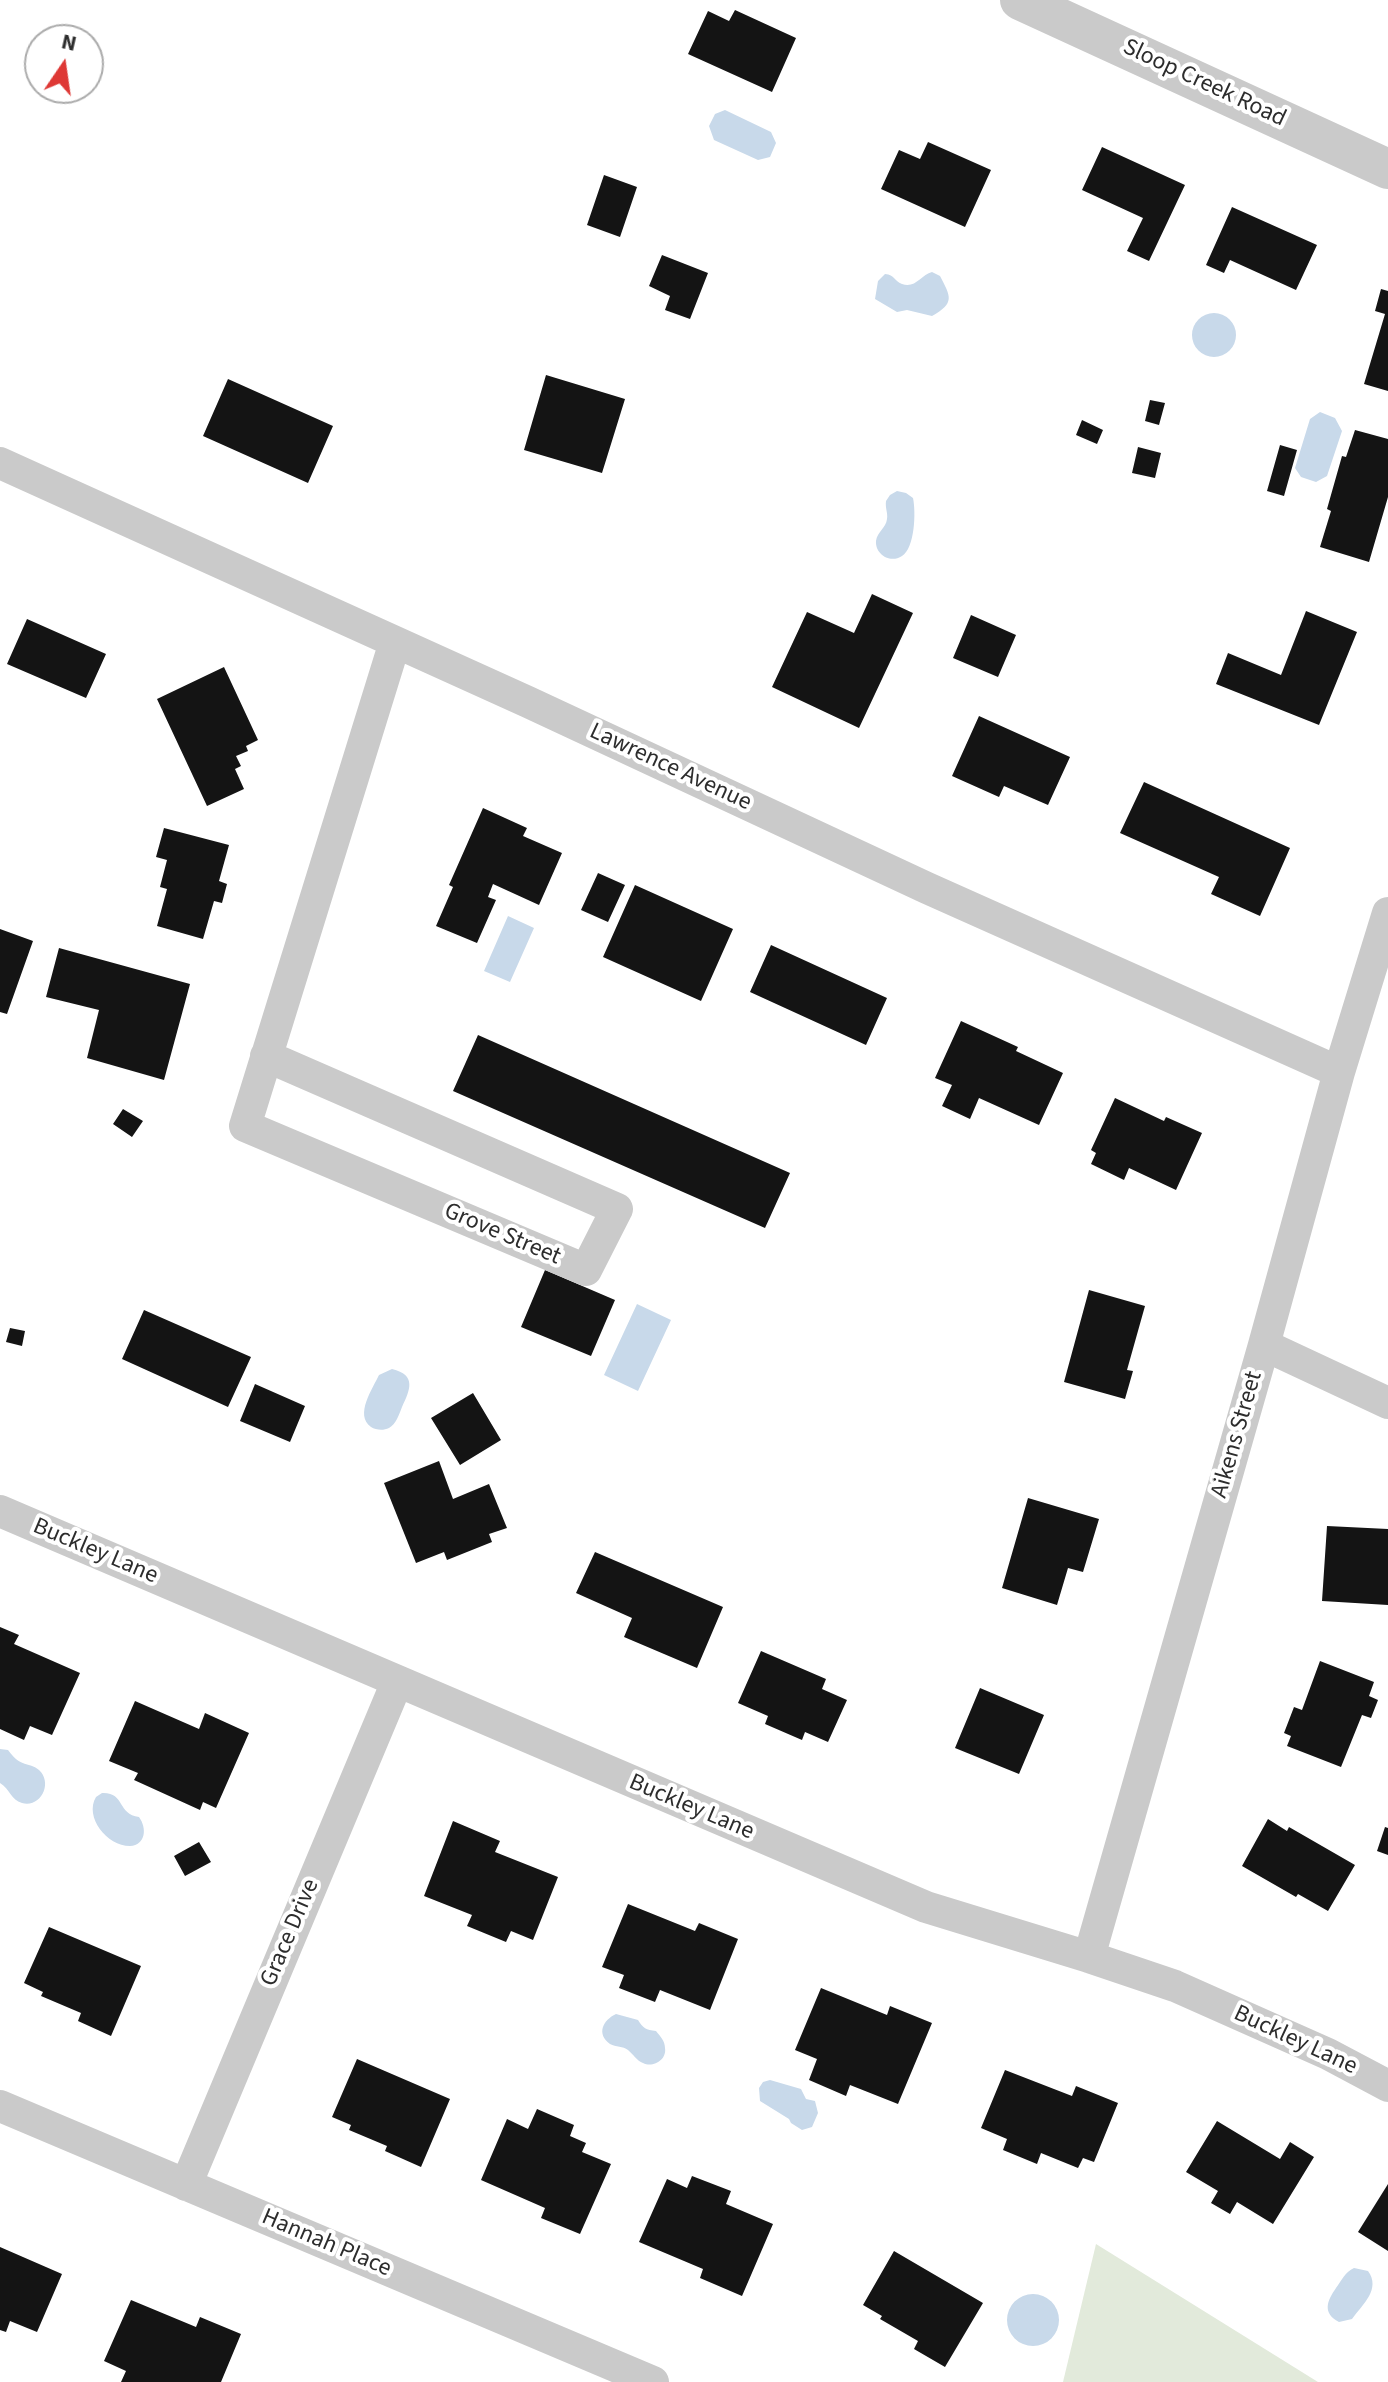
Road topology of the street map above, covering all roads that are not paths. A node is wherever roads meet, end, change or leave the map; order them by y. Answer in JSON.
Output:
{"nodes":[{"id":1,"x":1020,"y":0,"type":"edge"},
{"id":2,"x":1388,"y":169,"type":"edge"},
{"id":3,"x":0,"y":463,"type":"edge"},
{"id":4,"x":395,"y":642,"type":"junction"},
{"id":5,"x":1388,"y":913,"type":"edge"},
{"id":6,"x":266,"y":1056,"type":"junction"},
{"id":7,"x":1339,"y":1072,"type":"junction"},
{"id":8,"x":1264,"y":1345,"type":"junction"},
{"id":9,"x":1388,"y":1403,"type":"edge"},
{"id":10,"x":0,"y":1511,"type":"edge"},
{"id":11,"x":397,"y":1682,"type":"junction"},
{"id":12,"x":1089,"y":1957,"type":"junction"},
{"id":13,"x":1388,"y":2086,"type":"edge"},
{"id":14,"x":0,"y":2106,"type":"edge"},
{"id":15,"x":186,"y":2185,"type":"junction"},
{"id":16,"x":653,"y":2382,"type":"edge"}],
"edges":[{"from":1,"to":2,"type":"street","name":"Sloop Creek Road"},
{"from":3,"to":4,"type":"street","name":"Lawrence Avenue"},
{"from":4,"to":6,"type":"street","name":"Grove Street"},
{"from":4,"to":7,"type":"street","name":"Lawrence Avenue"},
{"from":5,"to":7,"type":"street","name":"Aikens Street"},
{"from":6,"to":6,"type":"street","name":"Grove Street"},
{"from":7,"to":8,"type":"street","name":"Aikens Street"},
{"from":8,"to":9,"type":"street"},
{"from":8,"to":12,"type":"street","name":"Aikens Street"},
{"from":10,"to":11,"type":"street","name":"Buckley Lane"},
{"from":11,"to":12,"type":"street","name":"Buckley Lane"},
{"from":11,"to":15,"type":"street","name":"Grace Drive"},
{"from":12,"to":13,"type":"street","name":"Buckley Lane"},
{"from":14,"to":15,"type":"street","name":"Hannah Place"},
{"from":15,"to":16,"type":"street","name":"Hannah Place"}]}
